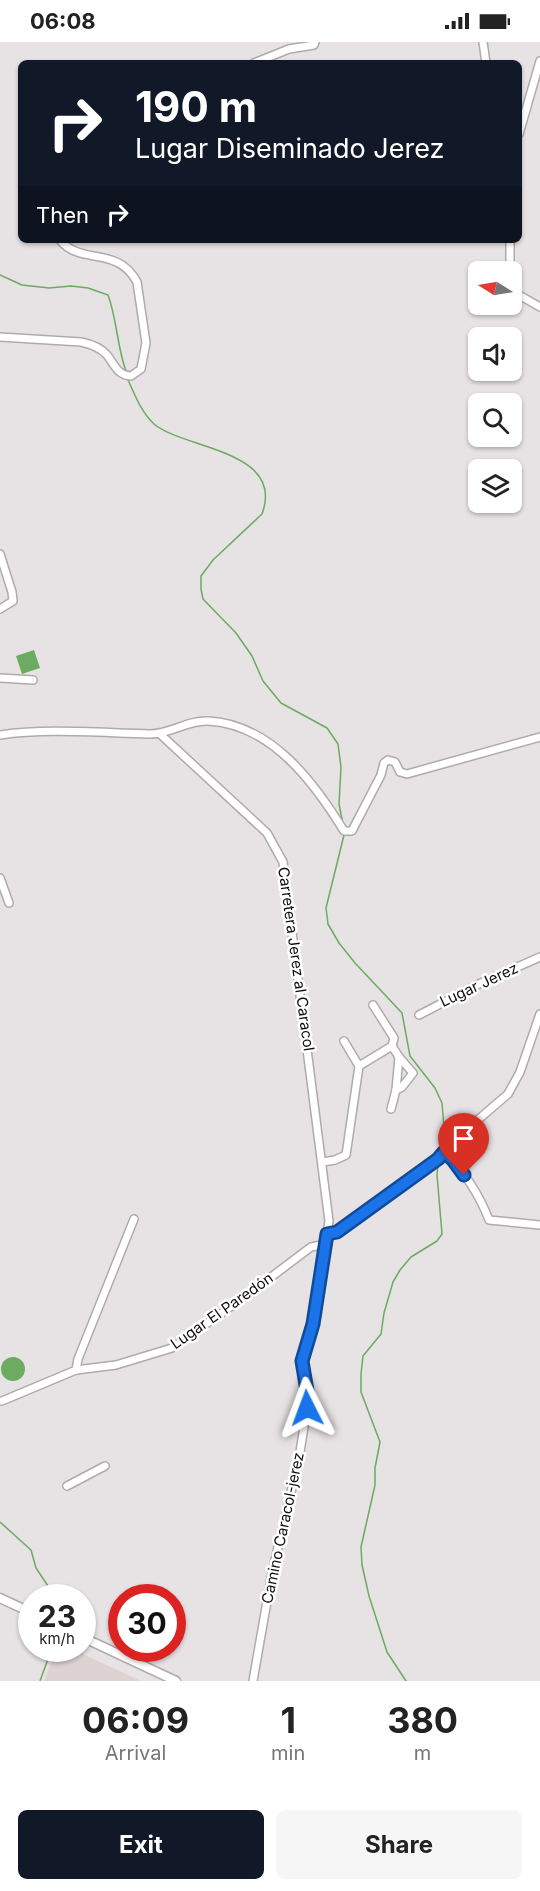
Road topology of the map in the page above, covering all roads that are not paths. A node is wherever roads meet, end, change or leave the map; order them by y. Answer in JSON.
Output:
{"nodes":[{"id":1,"x":315,"y":42,"type":"edge"},
{"id":2,"x":483,"y":42,"type":"edge"},
{"id":3,"x":262,"y":60,"type":"edge"},
{"id":4,"x":486,"y":60,"type":"edge"},
{"id":5,"x":540,"y":61,"type":"edge"},
{"id":6,"x":522,"y":124,"type":"edge"},
{"id":7,"x":64,"y":243,"type":"edge"},
{"id":8,"x":510,"y":243,"type":"edge"},
{"id":9,"x":510,"y":261,"type":"edge"},
{"id":10,"x":522,"y":297,"type":"edge"},
{"id":11,"x":540,"y":307,"type":"edge"},
{"id":12,"x":0,"y":337,"type":"edge"},
{"id":13,"x":0,"y":554,"type":"edge"},
{"id":14,"x":0,"y":609,"type":"edge"},
{"id":15,"x":0,"y":678,"type":"edge"},
{"id":16,"x":33,"y":680,"type":"dead end"},
{"id":17,"x":160,"y":734,"type":"junction"},
{"id":18,"x":0,"y":735,"type":"edge"},
{"id":19,"x":540,"y":737,"type":"edge"},
{"id":20,"x":0,"y":878,"type":"edge"},
{"id":21,"x":9,"y":903,"type":"dead end"},
{"id":22,"x":540,"y":957,"type":"edge"},
{"id":23,"x":373,"y":1005,"type":"dead end"},
{"id":24,"x":540,"y":1014,"type":"edge"},
{"id":25,"x":419,"y":1015,"type":"dead end"},
{"id":26,"x":344,"y":1041,"type":"dead end"},
{"id":27,"x":392,"y":1046,"type":"junction"},
{"id":28,"x":399,"y":1058,"type":"junction"},
{"id":29,"x":359,"y":1066,"type":"junction"},
{"id":30,"x":396,"y":1090,"type":"junction"},
{"id":31,"x":391,"y":1109,"type":"dead end"},
{"id":32,"x":444,"y":1152,"type":"junction"},
{"id":33,"x":323,"y":1162,"type":"junction"},
{"id":34,"x":134,"y":1219,"type":"dead end"},
{"id":35,"x":540,"y":1225,"type":"edge"},
{"id":36,"x":327,"y":1234,"type":"junction"},
{"id":37,"x":326,"y":1244,"type":"junction"},
{"id":38,"x":76,"y":1371,"type":"junction"},
{"id":39,"x":2,"y":1401,"type":"dead end"},
{"id":40,"x":105,"y":1466,"type":"dead end"},
{"id":41,"x":67,"y":1486,"type":"dead end"},
{"id":42,"x":0,"y":1598,"type":"edge"},
{"id":43,"x":18,"y":1606,"type":"edge"},
{"id":44,"x":96,"y":1643,"type":"edge"},
{"id":45,"x":176,"y":1681,"type":"edge"},
{"id":46,"x":253,"y":1681,"type":"edge"}],
"edges":[{"from":1,"to":3,"type":"street"},
{"from":2,"to":4,"type":"street"},
{"from":5,"to":6,"type":"street"},
{"from":7,"to":12,"type":"street"},
{"from":8,"to":9,"type":"street"},
{"from":10,"to":11,"type":"street"},
{"from":13,"to":14,"type":"street"},
{"from":15,"to":16,"type":"street"},
{"from":17,"to":18,"type":"street"},
{"from":17,"to":19,"type":"street"},
{"from":17,"to":33,"type":"street","name":"Carretera Jerez al Caracol"},
{"from":20,"to":21,"type":"street"},
{"from":22,"to":25,"type":"street","name":"Lugar Jerez"},
{"from":23,"to":27,"type":"street"},
{"from":24,"to":32,"type":"street"},
{"from":26,"to":29,"type":"street"},
{"from":27,"to":28,"type":"street"},
{"from":27,"to":29,"type":"street"},
{"from":28,"to":30,"type":"street"},
{"from":28,"to":30,"type":"street"},
{"from":29,"to":33,"type":"street"},
{"from":30,"to":31,"type":"street"},
{"from":32,"to":35,"type":"street"},
{"from":32,"to":36,"type":"street"},
{"from":33,"to":36,"type":"street","name":"Carretera Jerez al Caracol"},
{"from":34,"to":38,"type":"street"},
{"from":36,"to":37,"type":"street","name":"Camino Caracol-jerez"},
{"from":37,"to":38,"type":"street","name":"Lugar El Paredón"},
{"from":37,"to":46,"type":"street","name":"Camino Caracol-jerez"},
{"from":38,"to":39,"type":"street","name":"Lugar El Paredón"},
{"from":40,"to":41,"type":"street"},
{"from":42,"to":43,"type":"main road"},
{"from":44,"to":45,"type":"main road"}]}
